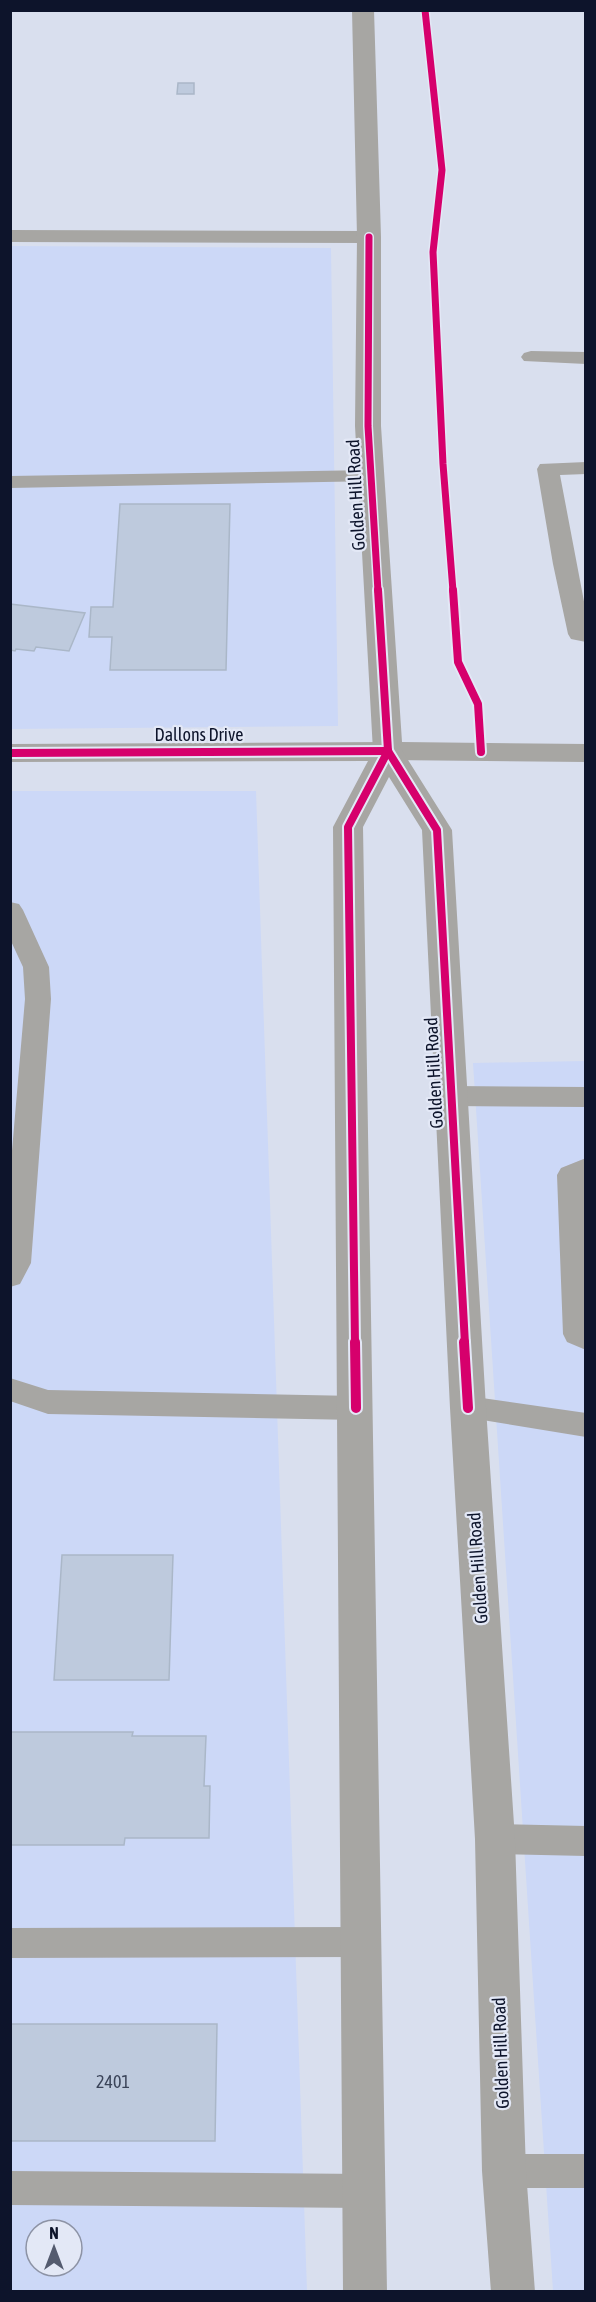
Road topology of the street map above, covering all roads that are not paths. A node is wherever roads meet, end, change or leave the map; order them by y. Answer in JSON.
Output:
{"nodes":[{"id":1,"x":363,"y":10,"type":"edge"},
{"id":2,"x":10,"y":236,"type":"edge"},
{"id":3,"x":369,"y":237,"type":"junction"},
{"id":4,"x":531,"y":357,"type":"dead end"},
{"id":5,"x":585,"y":358,"type":"edge"},
{"id":6,"x":585,"y":468,"type":"edge"},
{"id":7,"x":371,"y":476,"type":"junction"},
{"id":8,"x":10,"y":482,"type":"edge"},
{"id":9,"x":575,"y":564,"type":"edge"},
{"id":10,"x":585,"y":635,"type":"edge"},
{"id":11,"x":388,"y":751,"type":"junction"},
{"id":12,"x":10,"y":753,"type":"edge"},
{"id":13,"x":585,"y":753,"type":"edge"},
{"id":14,"x":10,"y":910,"type":"edge"},
{"id":15,"x":452,"y":1096,"type":"junction"},
{"id":16,"x":585,"y":1097,"type":"edge"},
{"id":17,"x":585,"y":1168,"type":"edge"},
{"id":18,"x":10,"y":1276,"type":"edge"},
{"id":19,"x":585,"y":1339,"type":"edge"},
{"id":20,"x":10,"y":1389,"type":"edge"},
{"id":21,"x":356,"y":1408,"type":"junction"},
{"id":22,"x":468,"y":1408,"type":"junction"},
{"id":23,"x":585,"y":1425,"type":"edge"},
{"id":24,"x":495,"y":1839,"type":"junction"},
{"id":25,"x":585,"y":1841,"type":"edge"},
{"id":26,"x":361,"y":1942,"type":"junction"},
{"id":27,"x":10,"y":1943,"type":"edge"},
{"id":28,"x":504,"y":2171,"type":"junction"},
{"id":29,"x":585,"y":2171,"type":"edge"},
{"id":30,"x":10,"y":2188,"type":"edge"},
{"id":31,"x":364,"y":2191,"type":"junction"},
{"id":32,"x":365,"y":2292,"type":"edge"},
{"id":33,"x":513,"y":2292,"type":"edge"}],
"edges":[{"from":1,"to":3,"type":"street","name":"Golden Hill Road"},
{"from":2,"to":3,"type":"lane"},
{"from":3,"to":7,"type":"street","name":"Golden Hill Road"},
{"from":4,"to":5,"type":"lane"},
{"from":6,"to":9,"type":"lane"},
{"from":7,"to":8,"type":"lane"},
{"from":7,"to":11,"type":"street","name":"Golden Hill Road"},
{"from":9,"to":10,"type":"lane"},
{"from":11,"to":12,"type":"street","name":"Dallons Drive"},
{"from":11,"to":13,"type":"street","name":"Dallons Drive"},
{"from":11,"to":15,"type":"street","name":"Golden Hill Road"},
{"from":11,"to":21,"type":"street"},
{"from":14,"to":18,"type":"lane"},
{"from":15,"to":16,"type":"lane"},
{"from":15,"to":22,"type":"street","name":"Golden Hill Road"},
{"from":17,"to":19,"type":"lane"},
{"from":20,"to":21,"type":"lane"},
{"from":21,"to":26,"type":"street"},
{"from":22,"to":23,"type":"lane"},
{"from":22,"to":24,"type":"street","name":"Golden Hill Road"},
{"from":24,"to":25,"type":"lane"},
{"from":24,"to":28,"type":"street","name":"Golden Hill Road"},
{"from":26,"to":27,"type":"lane"},
{"from":26,"to":31,"type":"street"},
{"from":28,"to":29,"type":"lane"},
{"from":28,"to":33,"type":"street","name":"Golden Hill Road"},
{"from":30,"to":31,"type":"lane"},
{"from":31,"to":32,"type":"street"}]}
